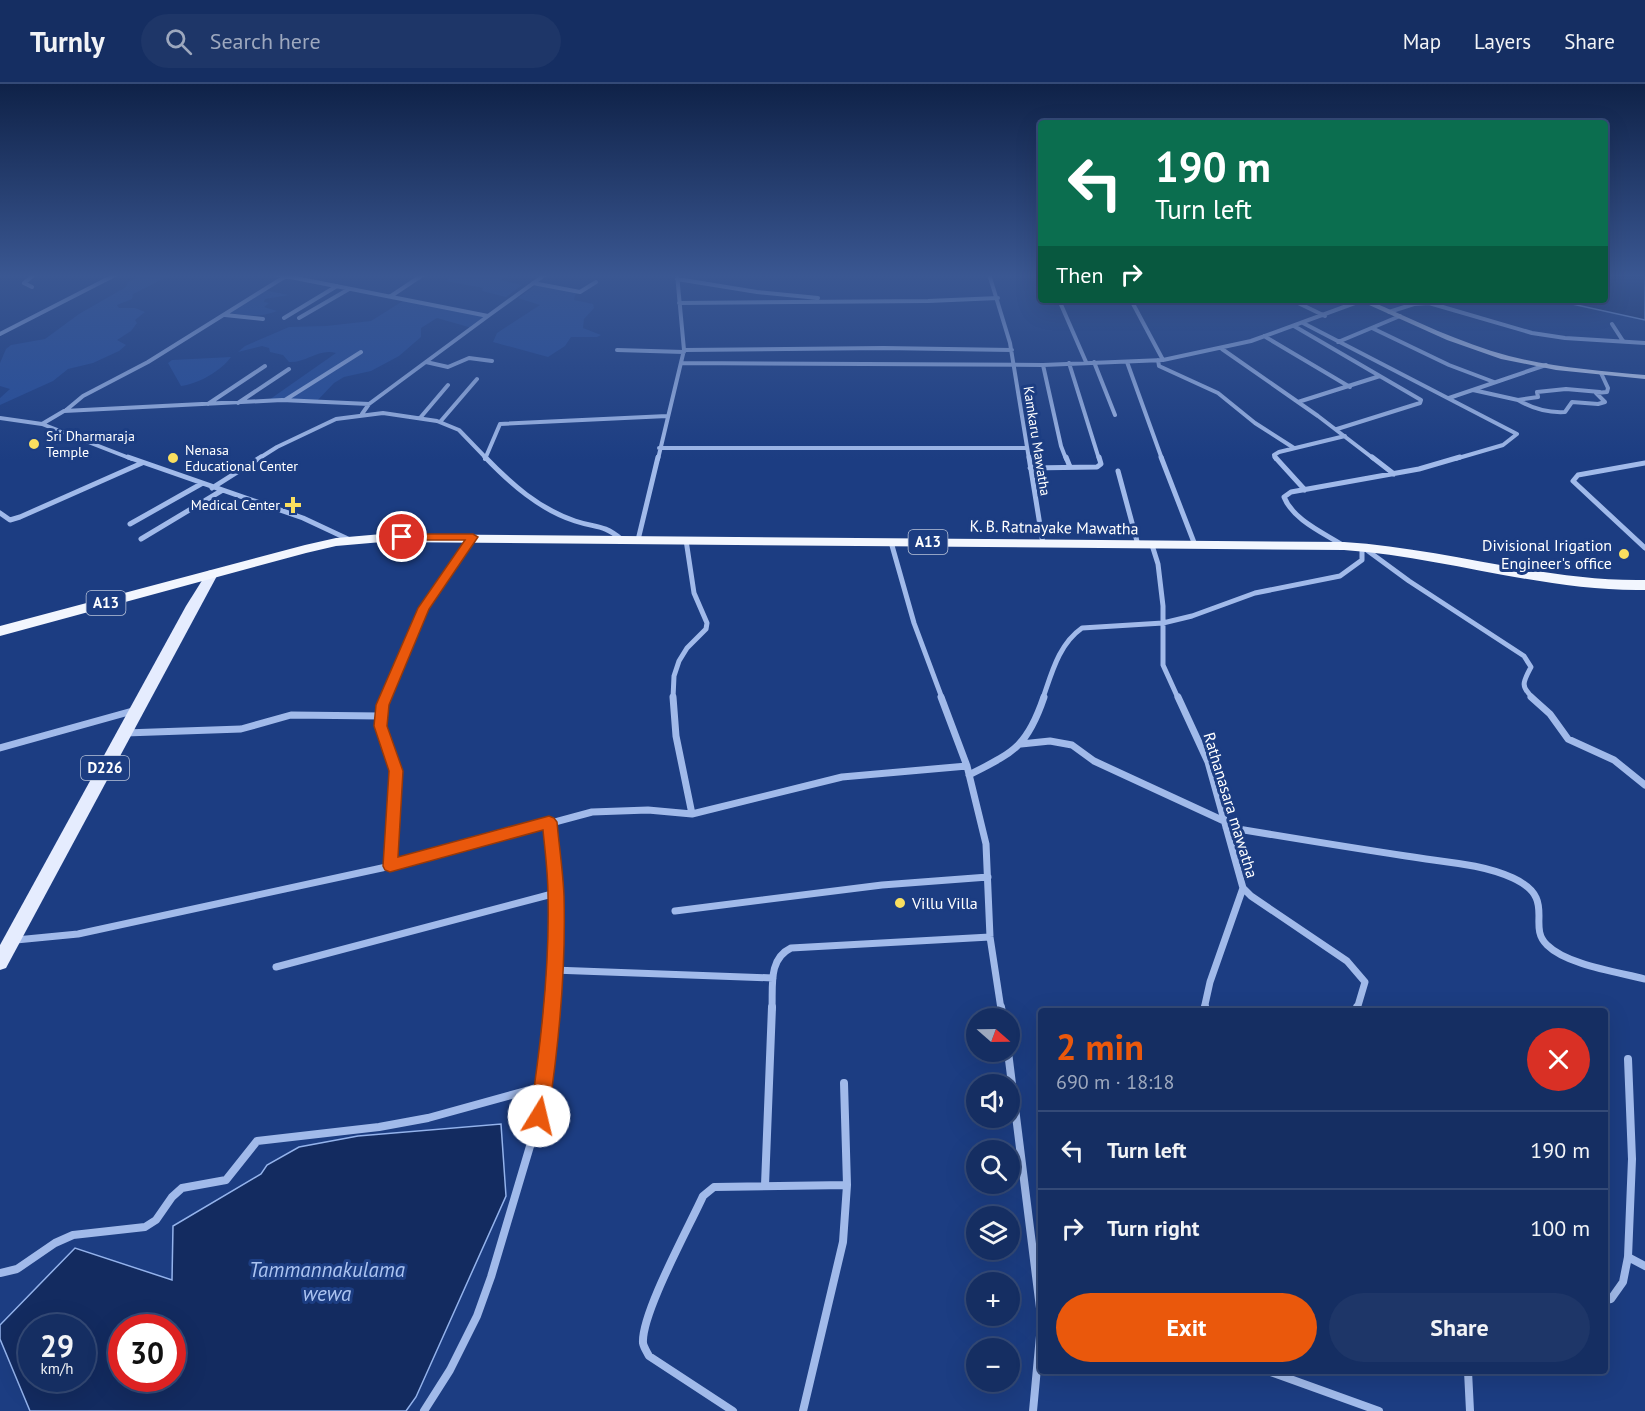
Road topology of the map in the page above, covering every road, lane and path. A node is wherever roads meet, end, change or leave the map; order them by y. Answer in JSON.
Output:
{"nodes":[{"id":1,"x":190,"y":336,"type":"edge"},
{"id":2,"x":461,"y":336,"type":"edge"},
{"id":3,"x":682,"y":336,"type":"edge"},
{"id":4,"x":1008,"y":336,"type":"edge"},
{"id":5,"x":1075,"y":336,"type":"edge"},
{"id":6,"x":1148,"y":336,"type":"edge"},
{"id":7,"x":1264,"y":336,"type":"joint"},
{"id":8,"x":1311,"y":336,"type":"edge"},
{"id":9,"x":1327,"y":336,"type":"edge"},
{"id":10,"x":1353,"y":336,"type":"edge"},
{"id":11,"x":1388,"y":336,"type":"edge"},
{"id":12,"x":1445,"y":336,"type":"edge"},
{"id":13,"x":1551,"y":336,"type":"edge"},
{"id":14,"x":1620,"y":336,"type":"edge"},
{"id":15,"x":1623,"y":341,"type":"junction"},
{"id":16,"x":1338,"y":342,"type":"junction"},
{"id":17,"x":1645,"y":343,"type":"edge"},
{"id":18,"x":1222,"y":349,"type":"junction"},
{"id":19,"x":617,"y":350,"type":"dead end"},
{"id":20,"x":1012,"y":350,"type":"junction"},
{"id":21,"x":684,"y":351,"type":"junction"},
{"id":22,"x":361,"y":352,"type":"dead end"},
{"id":23,"x":1160,"y":360,"type":"junction"},
{"id":24,"x":492,"y":361,"type":"dead end"},
{"id":25,"x":426,"y":362,"type":"junction"},
{"id":26,"x":1086,"y":362,"type":"junction"},
{"id":27,"x":1094,"y":362,"type":"junction"},
{"id":28,"x":1127,"y":362,"type":"junction"},
{"id":29,"x":681,"y":363,"type":"junction"},
{"id":30,"x":1069,"y":363,"type":"junction"},
{"id":31,"x":1014,"y":364,"type":"junction"},
{"id":32,"x":1043,"y":365,"type":"junction"},
{"id":33,"x":1546,"y":365,"type":"junction"},
{"id":34,"x":265,"y":366,"type":"dead end"},
{"id":35,"x":289,"y":369,"type":"dead end"},
{"id":36,"x":1601,"y":373,"type":"junction"},
{"id":37,"x":1380,"y":376,"type":"junction"},
{"id":38,"x":1645,"y":377,"type":"edge"},
{"id":39,"x":477,"y":379,"type":"dead end"},
{"id":40,"x":1494,"y":382,"type":"junction"},
{"id":41,"x":448,"y":385,"type":"dead end"},
{"id":42,"x":1350,"y":387,"type":"junction"},
{"id":43,"x":1473,"y":390,"type":"junction"},
{"id":44,"x":1601,"y":392,"type":"junction"},
{"id":45,"x":1449,"y":398,"type":"junction"},
{"id":46,"x":285,"y":400,"type":"junction"},
{"id":47,"x":1518,"y":400,"type":"junction"},
{"id":48,"x":1298,"y":402,"type":"junction"},
{"id":49,"x":237,"y":403,"type":"junction"},
{"id":50,"x":207,"y":404,"type":"junction"},
{"id":51,"x":369,"y":404,"type":"junction"},
{"id":52,"x":64,"y":411,"type":"junction"},
{"id":53,"x":362,"y":414,"type":"junction"},
{"id":54,"x":1115,"y":415,"type":"dead end"},
{"id":55,"x":667,"y":416,"type":"junction"},
{"id":56,"x":0,"y":418,"type":"edge"},
{"id":57,"x":420,"y":418,"type":"junction"},
{"id":58,"x":440,"y":422,"type":"junction"},
{"id":59,"x":42,"y":424,"type":"junction"},
{"id":60,"x":1337,"y":429,"type":"junction"},
{"id":61,"x":1345,"y":436,"type":"junction"},
{"id":62,"x":659,"y":448,"type":"junction"},
{"id":63,"x":1026,"y":448,"type":"junction"},
{"id":64,"x":1294,"y":448,"type":"junction"},
{"id":65,"x":485,"y":459,"type":"junction"},
{"id":66,"x":143,"y":463,"type":"junction"},
{"id":67,"x":1645,"y":463,"type":"edge"},
{"id":68,"x":1070,"y":467,"type":"junction"},
{"id":69,"x":1030,"y":468,"type":"junction"},
{"id":70,"x":1118,"y":471,"type":"dead end"},
{"id":71,"x":1394,"y":474,"type":"junction"},
{"id":72,"x":201,"y":484,"type":"junction"},
{"id":73,"x":212,"y":488,"type":"junction"},
{"id":74,"x":1305,"y":490,"type":"junction"},
{"id":75,"x":221,"y":491,"type":"junction"},
{"id":76,"x":0,"y":513,"type":"edge"},
{"id":77,"x":130,"y":524,"type":"dead end"},
{"id":78,"x":473,"y":537,"type":"junction"},
{"id":79,"x":141,"y":539,"type":"dead end"},
{"id":80,"x":621,"y":539,"type":"junction"},
{"id":81,"x":351,"y":540,"type":"junction"},
{"id":82,"x":638,"y":540,"type":"junction"},
{"id":83,"x":686,"y":540,"type":"junction"},
{"id":84,"x":891,"y":542,"type":"junction"},
{"id":85,"x":1043,"y":544,"type":"junction"},
{"id":86,"x":1145,"y":545,"type":"junction"},
{"id":87,"x":1195,"y":545,"type":"junction"},
{"id":88,"x":1344,"y":546,"type":"junction"},
{"id":89,"x":1362,"y":547,"type":"junction"},
{"id":90,"x":1645,"y":548,"type":"edge"},
{"id":91,"x":212,"y":574,"type":"junction"},
{"id":92,"x":1645,"y":585,"type":"edge"},
{"id":93,"x":1163,"y":623,"type":"junction"},
{"id":94,"x":0,"y":632,"type":"edge"},
{"id":95,"x":136,"y":710,"type":"junction"},
{"id":96,"x":380,"y":716,"type":"junction"},
{"id":97,"x":124,"y":733,"type":"junction"},
{"id":98,"x":1021,"y":744,"type":"junction"},
{"id":99,"x":0,"y":748,"type":"edge"},
{"id":100,"x":967,"y":766,"type":"junction"},
{"id":101,"x":969,"y":775,"type":"junction"},
{"id":102,"x":1645,"y":785,"type":"edge"},
{"id":103,"x":692,"y":814,"type":"junction"},
{"id":104,"x":549,"y":822,"type":"junction"},
{"id":105,"x":1225,"y":824,"type":"junction"},
{"id":106,"x":390,"y":866,"type":"junction"},
{"id":107,"x":988,"y":877,"type":"junction"},
{"id":108,"x":1244,"y":888,"type":"junction"},
{"id":109,"x":556,"y":893,"type":"junction"},
{"id":110,"x":675,"y":912,"type":"dead end"},
{"id":111,"x":990,"y":937,"type":"junction"},
{"id":112,"x":12,"y":940,"type":"junction"},
{"id":113,"x":0,"y":962,"type":"edge"},
{"id":114,"x":276,"y":967,"type":"dead end"},
{"id":115,"x":553,"y":970,"type":"junction"},
{"id":116,"x":773,"y":978,"type":"junction"},
{"id":117,"x":1645,"y":979,"type":"edge"},
{"id":118,"x":1001,"y":1008,"type":"edge"},
{"id":119,"x":1205,"y":1008,"type":"edge"},
{"id":120,"x":1357,"y":1008,"type":"edge"},
{"id":121,"x":1628,"y":1059,"type":"dead end"},
{"id":122,"x":1009,"y":1062,"type":"edge"},
{"id":123,"x":844,"y":1083,"type":"dead end"},
{"id":124,"x":544,"y":1086,"type":"junction"},
{"id":125,"x":765,"y":1185,"type":"junction"},
{"id":126,"x":847,"y":1185,"type":"junction"},
{"id":127,"x":1628,"y":1257,"type":"junction"},
{"id":128,"x":1645,"y":1266,"type":"edge"},
{"id":129,"x":0,"y":1273,"type":"edge"},
{"id":130,"x":1038,"y":1273,"type":"edge"},
{"id":131,"x":1608,"y":1300,"type":"edge"},
{"id":132,"x":1038,"y":1357,"type":"edge"},
{"id":133,"x":1276,"y":1374,"type":"edge"},
{"id":134,"x":1468,"y":1374,"type":"edge"},
{"id":135,"x":424,"y":1411,"type":"edge"},
{"id":136,"x":733,"y":1411,"type":"edge"},
{"id":137,"x":803,"y":1411,"type":"edge"},
{"id":138,"x":1033,"y":1411,"type":"edge"},
{"id":139,"x":1379,"y":1411,"type":"edge"},
{"id":140,"x":1470,"y":1411,"type":"edge"}],
"edges":[{"from":1,"to":52,"type":"street"},
{"from":2,"to":25,"type":"street"},
{"from":3,"to":21,"type":"street"},
{"from":4,"to":20,"type":"street","name":"Kamkaru Mawatha"},
{"from":5,"to":26,"type":"street"},
{"from":6,"to":23,"type":"street"},
{"from":7,"to":18,"type":"street"},
{"from":7,"to":42,"type":"street"},
{"from":8,"to":37,"type":"street"},
{"from":9,"to":16,"type":"street"},
{"from":10,"to":16,"type":"street"},
{"from":11,"to":40,"type":"street"},
{"from":12,"to":33,"type":"main road"},
{"from":13,"to":15,"type":"street"},
{"from":14,"to":15,"type":"street"},
{"from":15,"to":17,"type":"street"},
{"from":16,"to":45,"type":"street"},
{"from":18,"to":23,"type":"street"},
{"from":18,"to":48,"type":"street"},
{"from":19,"to":21,"type":"street"},
{"from":20,"to":21,"type":"street"},
{"from":20,"to":31,"type":"street","name":"Kamkaru Mawatha"},
{"from":21,"to":29,"type":"street"},
{"from":22,"to":46,"type":"street"},
{"from":23,"to":28,"type":"street"},
{"from":23,"to":64,"type":"street"},
{"from":24,"to":25,"type":"street"},
{"from":25,"to":51,"type":"street"},
{"from":26,"to":27,"type":"street"},
{"from":26,"to":30,"type":"street"},
{"from":27,"to":28,"type":"street"},
{"from":27,"to":54,"type":"street"},
{"from":28,"to":87,"type":"street"},
{"from":29,"to":31,"type":"street"},
{"from":29,"to":55,"type":"street"},
{"from":30,"to":32,"type":"street"},
{"from":30,"to":68,"type":"street"},
{"from":31,"to":32,"type":"street"},
{"from":31,"to":63,"type":"street","name":"Kamkaru Mawatha"},
{"from":32,"to":68,"type":"street"},
{"from":33,"to":36,"type":"main road"},
{"from":33,"to":40,"type":"street"},
{"from":34,"to":50,"type":"street"},
{"from":35,"to":49,"type":"street"},
{"from":36,"to":38,"type":"main road"},
{"from":36,"to":44,"type":"street"},
{"from":37,"to":42,"type":"street"},
{"from":37,"to":60,"type":"street"},
{"from":39,"to":58,"type":"street"},
{"from":40,"to":43,"type":"street"},
{"from":41,"to":57,"type":"street"},
{"from":42,"to":48,"type":"street"},
{"from":43,"to":45,"type":"street"},
{"from":43,"to":47,"type":"street"},
{"from":44,"to":47,"type":"street"},
{"from":44,"to":47,"type":"street"},
{"from":45,"to":71,"type":"street"},
{"from":46,"to":49,"type":"street"},
{"from":46,"to":51,"type":"street"},
{"from":48,"to":60,"type":"street"},
{"from":49,"to":50,"type":"street"},
{"from":50,"to":52,"type":"street"},
{"from":51,"to":53,"type":"street"},
{"from":52,"to":59,"type":"street"},
{"from":53,"to":57,"type":"street"},
{"from":53,"to":73,"type":"street"},
{"from":55,"to":62,"type":"street"},
{"from":55,"to":65,"type":"street"},
{"from":56,"to":59,"type":"street"},
{"from":57,"to":58,"type":"street"},
{"from":58,"to":65,"type":"street"},
{"from":59,"to":66,"type":"street"},
{"from":60,"to":61,"type":"street"},
{"from":61,"to":64,"type":"street"},
{"from":61,"to":71,"type":"street"},
{"from":62,"to":63,"type":"street"},
{"from":62,"to":82,"type":"street"},
{"from":63,"to":69,"type":"street","name":"Kamkaru Mawatha"},
{"from":64,"to":74,"type":"street"},
{"from":65,"to":80,"type":"street"},
{"from":66,"to":72,"type":"street"},
{"from":66,"to":76,"type":"street"},
{"from":67,"to":90,"type":"street"},
{"from":68,"to":69,"type":"street"},
{"from":69,"to":85,"type":"street","name":"Kamkaru Mawatha"},
{"from":70,"to":86,"type":"street","name":"Rathanasara mawatha"},
{"from":71,"to":74,"type":"street"},
{"from":72,"to":73,"type":"street"},
{"from":72,"to":77,"type":"street"},
{"from":73,"to":75,"type":"street"},
{"from":74,"to":88,"type":"street"},
{"from":75,"to":79,"type":"street"},
{"from":75,"to":81,"type":"street"},
{"from":78,"to":80,"type":"highway","name":"K. B. Ratnayake Mawatha","number":"A13"},
{"from":78,"to":81,"type":"highway","name":"K. B. Ratnayake Mawatha","number":"A13"},
{"from":78,"to":96,"type":"street"},
{"from":80,"to":82,"type":"highway","name":"K. B. Ratnayake Mawatha","number":"A13"},
{"from":81,"to":91,"type":"highway","name":"K. B. Ratnayake Mawatha","number":"A13"},
{"from":82,"to":83,"type":"highway","name":"K. B. Ratnayake Mawatha","number":"A13"},
{"from":83,"to":84,"type":"highway","name":"K. B. Ratnayake Mawatha","number":"A13"},
{"from":83,"to":103,"type":"street"},
{"from":84,"to":85,"type":"highway","name":"K. B. Ratnayake Mawatha","number":"A13"},
{"from":84,"to":100,"type":"street"},
{"from":85,"to":86,"type":"highway","name":"K. B. Ratnayake Mawatha","number":"A13"},
{"from":86,"to":87,"type":"highway","name":"K. B. Ratnayake Mawatha","number":"A13"},
{"from":86,"to":93,"type":"street","name":"Rathanasara mawatha"},
{"from":87,"to":88,"type":"highway","name":"K. B. Ratnayake Mawatha","number":"A13"},
{"from":88,"to":89,"type":"highway","name":"K. B. Ratnayake Mawatha","number":"A13"},
{"from":89,"to":92,"type":"highway","name":"K. B. Ratnayake Mawatha","number":"A13"},
{"from":89,"to":93,"type":"street"},
{"from":89,"to":102,"type":"street"},
{"from":91,"to":94,"type":"highway","number":"A13"},
{"from":91,"to":95,"type":"main road","number":"D226"},
{"from":93,"to":98,"type":"street"},
{"from":93,"to":105,"type":"street","name":"Rathanasara mawatha"},
{"from":95,"to":97,"type":"main road","number":"D226"},
{"from":95,"to":99,"type":"street"},
{"from":96,"to":97,"type":"street"},
{"from":96,"to":106,"type":"street"},
{"from":97,"to":112,"type":"main road","number":"D226"},
{"from":98,"to":101,"type":"street"},
{"from":98,"to":105,"type":"street"},
{"from":100,"to":101,"type":"street"},
{"from":100,"to":103,"type":"street"},
{"from":101,"to":107,"type":"street"},
{"from":103,"to":104,"type":"street"},
{"from":104,"to":106,"type":"street"},
{"from":104,"to":109,"type":"street"},
{"from":105,"to":108,"type":"street","name":"Rathanasara mawatha"},
{"from":105,"to":117,"type":"street"},
{"from":106,"to":112,"type":"street"},
{"from":107,"to":110,"type":"street"},
{"from":107,"to":111,"type":"street"},
{"from":108,"to":119,"type":"street"},
{"from":108,"to":120,"type":"street","name":"Rathanasara mawatha"},
{"from":109,"to":114,"type":"street"},
{"from":109,"to":115,"type":"street"},
{"from":111,"to":116,"type":"street"},
{"from":111,"to":118,"type":"street"},
{"from":112,"to":113,"type":"main road","number":"D226"},
{"from":115,"to":116,"type":"street"},
{"from":115,"to":124,"type":"street"},
{"from":116,"to":125,"type":"street"},
{"from":121,"to":127,"type":"street"},
{"from":122,"to":130,"type":"street"},
{"from":123,"to":126,"type":"street"},
{"from":124,"to":129,"type":"street"},
{"from":124,"to":135,"type":"street"},
{"from":125,"to":126,"type":"street"},
{"from":125,"to":136,"type":"street"},
{"from":126,"to":137,"type":"street"},
{"from":127,"to":128,"type":"street"},
{"from":127,"to":131,"type":"street"},
{"from":132,"to":138,"type":"street"},
{"from":133,"to":139,"type":"street"},
{"from":134,"to":140,"type":"street"}]}
